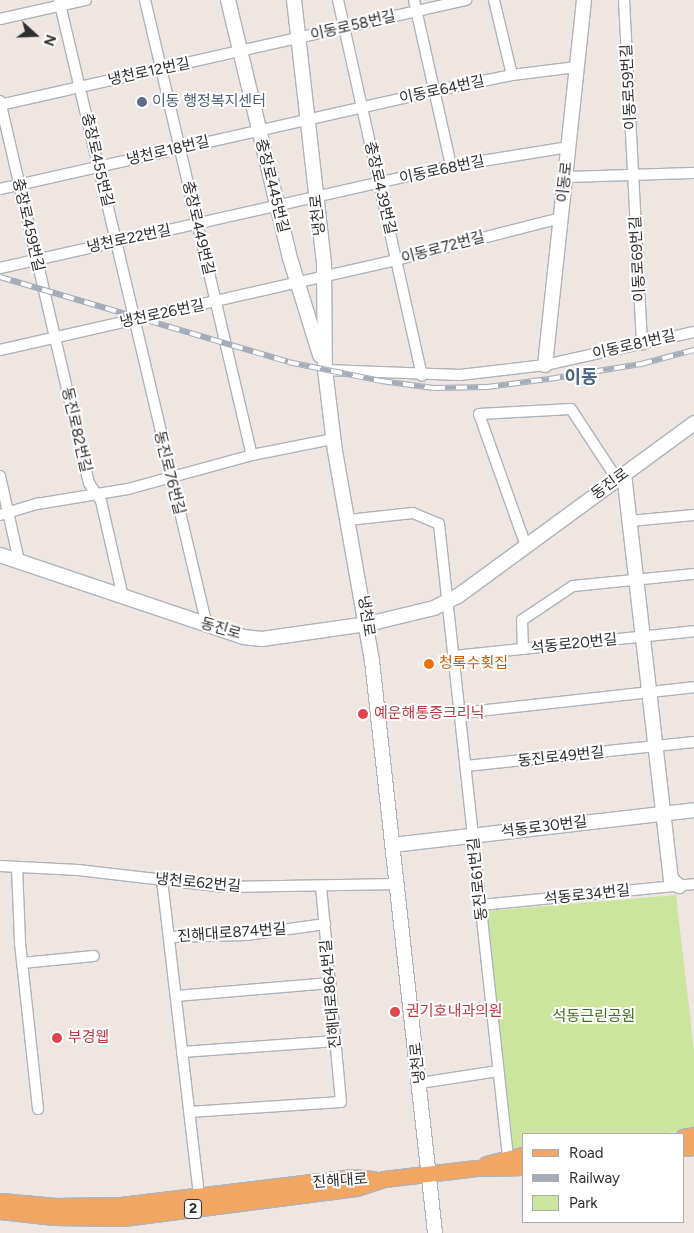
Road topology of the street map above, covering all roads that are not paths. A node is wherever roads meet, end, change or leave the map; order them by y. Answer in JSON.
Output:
{"nodes":[{"id":1,"x":86,"y":0,"type":"edge"},
{"id":2,"x":145,"y":0,"type":"edge"},
{"id":3,"x":228,"y":0,"type":"edge"},
{"id":4,"x":294,"y":0,"type":"edge"},
{"id":5,"x":338,"y":0,"type":"edge"},
{"id":6,"x":414,"y":0,"type":"edge"},
{"id":7,"x":466,"y":0,"type":"edge"},
{"id":8,"x":494,"y":0,"type":"edge"},
{"id":9,"x":584,"y":0,"type":"edge"},
{"id":10,"x":624,"y":0,"type":"edge"},
{"id":11,"x":60,"y":3,"type":"edge"},
{"id":12,"x":416,"y":12,"type":"junction"},
{"id":13,"x":0,"y":19,"type":"edge"},
{"id":14,"x":345,"y":28,"type":"junction"},
{"id":15,"x":298,"y":39,"type":"junction"},
{"id":16,"x":239,"y":52,"type":"junction"},
{"id":17,"x":577,"y":67,"type":"junction"},
{"id":18,"x":161,"y":69,"type":"junction"},
{"id":19,"x":512,"y":75,"type":"junction"},
{"id":20,"x":80,"y":87,"type":"junction"},
{"id":21,"x":434,"y":91,"type":"junction"},
{"id":22,"x":0,"y":104,"type":"edge"},
{"id":23,"x":362,"y":107,"type":"junction"},
{"id":24,"x":308,"y":119,"type":"junction"},
{"id":25,"x":258,"y":131,"type":"junction"},
{"id":26,"x":568,"y":147,"type":"junction"},
{"id":27,"x":180,"y":148,"type":"junction"},
{"id":28,"x":451,"y":166,"type":"junction"},
{"id":29,"x":98,"y":167,"type":"junction"},
{"id":30,"x":694,"y":173,"type":"edge"},
{"id":31,"x":633,"y":174,"type":"junction"},
{"id":32,"x":565,"y":177,"type":"junction"},
{"id":33,"x":379,"y":184,"type":"junction"},
{"id":34,"x":19,"y":185,"type":"junction"},
{"id":35,"x":0,"y":189,"type":"edge"},
{"id":36,"x":316,"y":198,"type":"junction"},
{"id":37,"x":277,"y":207,"type":"junction"},
{"id":38,"x":561,"y":218,"type":"junction"},
{"id":39,"x":197,"y":224,"type":"junction"},
{"id":40,"x":116,"y":242,"type":"junction"},
{"id":41,"x":36,"y":260,"type":"junction"},
{"id":42,"x":396,"y":260,"type":"junction"},
{"id":43,"x":0,"y":268,"type":"edge"},
{"id":44,"x":324,"y":276,"type":"junction"},
{"id":45,"x":298,"y":281,"type":"junction"},
{"id":46,"x":42,"y":290,"type":"joint"},
{"id":47,"x":215,"y":302,"type":"junction"},
{"id":48,"x":134,"y":320,"type":"junction"},
{"id":49,"x":694,"y":332,"type":"edge"},
{"id":50,"x":54,"y":338,"type":"junction"},
{"id":51,"x":642,"y":345,"type":"junction"},
{"id":52,"x":0,"y":350,"type":"edge"},
{"id":53,"x":545,"y":365,"type":"junction"},
{"id":54,"x":324,"y":370,"type":"junction"},
{"id":55,"x":422,"y":376,"type":"junction"},
{"id":56,"x":694,"y":423,"type":"edge"},
{"id":57,"x":333,"y":439,"type":"junction"},
{"id":58,"x":252,"y":455,"type":"junction"},
{"id":59,"x":0,"y":476,"type":"edge"},
{"id":60,"x":621,"y":476,"type":"junction"},
{"id":61,"x":170,"y":479,"type":"junction"},
{"id":62,"x":97,"y":496,"type":"junction"},
{"id":63,"x":4,"y":514,"type":"edge"},
{"id":64,"x":694,"y":515,"type":"edge"},
{"id":65,"x":348,"y":520,"type":"junction"},
{"id":66,"x":630,"y":521,"type":"junction"},
{"id":67,"x":526,"y":546,"type":"junction"},
{"id":68,"x":0,"y":555,"type":"edge"},
{"id":69,"x":19,"y":561,"type":"junction"},
{"id":70,"x":694,"y":574,"type":"edge"},
{"id":71,"x":636,"y":581,"type":"junction"},
{"id":72,"x":123,"y":597,"type":"junction"},
{"id":73,"x":448,"y":601,"type":"junction"},
{"id":74,"x":368,"y":624,"type":"junction"},
{"id":75,"x":207,"y":626,"type":"junction"},
{"id":76,"x":694,"y":632,"type":"edge"},
{"id":77,"x":643,"y":638,"type":"junction"},
{"id":78,"x":523,"y":649,"type":"junction"},
{"id":79,"x":454,"y":656,"type":"junction"},
{"id":80,"x":694,"y":687,"type":"edge"},
{"id":81,"x":649,"y":693,"type":"junction"},
{"id":82,"x":460,"y":713,"type":"junction"},
{"id":83,"x":694,"y":742,"type":"edge"},
{"id":84,"x":656,"y":747,"type":"junction"},
{"id":85,"x":466,"y":766,"type":"junction"},
{"id":86,"x":694,"y":810,"type":"edge"},
{"id":87,"x":663,"y":813,"type":"junction"},
{"id":88,"x":473,"y":836,"type":"junction"},
{"id":89,"x":393,"y":845,"type":"junction"},
{"id":90,"x":0,"y":866,"type":"edge"},
{"id":91,"x":17,"y":867,"type":"junction"},
{"id":92,"x":162,"y":880,"type":"junction"},
{"id":93,"x":397,"y":884,"type":"junction"},
{"id":94,"x":694,"y":884,"type":"edge"},
{"id":95,"x":322,"y":886,"type":"junction"},
{"id":96,"x":678,"y":886,"type":"junction"},
{"id":97,"x":481,"y":906,"type":"junction"},
{"id":98,"x":325,"y":924,"type":"junction"},
{"id":99,"x":169,"y":938,"type":"junction"},
{"id":100,"x":94,"y":956,"type":"dead end"},
{"id":101,"x":22,"y":963,"type":"junction"},
{"id":102,"x":330,"y":983,"type":"junction"},
{"id":103,"x":176,"y":996,"type":"junction"},
{"id":104,"x":336,"y":1041,"type":"junction"},
{"id":105,"x":182,"y":1052,"type":"junction"},
{"id":106,"x":498,"y":1071,"type":"junction"},
{"id":107,"x":420,"y":1083,"type":"junction"},
{"id":108,"x":38,"y":1109,"type":"dead end"},
{"id":109,"x":190,"y":1112,"type":"junction"},
{"id":110,"x":515,"y":1156,"type":"edge"},
{"id":111,"x":522,"y":1167,"type":"edge"},
{"id":112,"x":476,"y":1168,"type":"junction"},
{"id":113,"x":430,"y":1174,"type":"junction"},
{"id":114,"x":384,"y":1179,"type":"junction"},
{"id":115,"x":199,"y":1196,"type":"junction"},
{"id":116,"x":0,"y":1201,"type":"edge"},
{"id":117,"x":0,"y":1211,"type":"edge"},
{"id":118,"x":435,"y":1233,"type":"edge"}],
"edges":[{"from":1,"to":11,"type":"street"},
{"from":2,"to":18,"type":"street","name":"충장로449번길"},
{"from":3,"to":16,"type":"street","name":"충장로445번길"},
{"from":4,"to":15,"type":"street","name":"냉천로"},
{"from":5,"to":14,"type":"street","name":"충장로439번길"},
{"from":6,"to":12,"type":"street"},
{"from":7,"to":12,"type":"street","name":"이동로58번길"},
{"from":8,"to":19,"type":"street"},
{"from":9,"to":17,"type":"street","name":"이동로"},
{"from":10,"to":31,"type":"street","name":"이동로59번길"},
{"from":11,"to":13,"type":"street"},
{"from":11,"to":20,"type":"street","name":"충장로455번길"},
{"from":12,"to":14,"type":"street","name":"이동로58번길"},
{"from":12,"to":21,"type":"street"},
{"from":14,"to":15,"type":"street","name":"이동로58번길"},
{"from":14,"to":23,"type":"street","name":"충장로439번길"},
{"from":15,"to":16,"type":"street","name":"냉천로12번길"},
{"from":15,"to":24,"type":"street","name":"냉천로"},
{"from":16,"to":18,"type":"street","name":"냉천로12번길"},
{"from":16,"to":25,"type":"street","name":"충장로445번길"},
{"from":17,"to":19,"type":"street","name":"이동로64번길"},
{"from":17,"to":26,"type":"street","name":"이동로"},
{"from":18,"to":20,"type":"street","name":"냉천로12번길"},
{"from":18,"to":27,"type":"street","name":"충장로449번길"},
{"from":19,"to":21,"type":"street","name":"이동로64번길"},
{"from":20,"to":22,"type":"street","name":"냉천로12번길"},
{"from":20,"to":29,"type":"street","name":"충장로455번길"},
{"from":21,"to":23,"type":"street","name":"이동로64번길"},
{"from":21,"to":28,"type":"street"},
{"from":22,"to":34,"type":"street","name":"충장로459번길"},
{"from":23,"to":24,"type":"street","name":"이동로64번길"},
{"from":23,"to":33,"type":"street","name":"충장로439번길"},
{"from":24,"to":25,"type":"street","name":"냉천로18번길"},
{"from":24,"to":36,"type":"street","name":"냉천로"},
{"from":25,"to":27,"type":"street","name":"냉천로18번길"},
{"from":25,"to":37,"type":"street","name":"충장로445번길"},
{"from":26,"to":28,"type":"street","name":"이동로68번길"},
{"from":26,"to":32,"type":"street","name":"이동로"},
{"from":27,"to":29,"type":"street","name":"냉천로18번길"},
{"from":27,"to":39,"type":"street","name":"충장로449번길"},
{"from":28,"to":33,"type":"street","name":"이동로68번길"},
{"from":29,"to":34,"type":"street","name":"냉천로18번길"},
{"from":29,"to":40,"type":"street","name":"충장로455번길"},
{"from":30,"to":31,"type":"street"},
{"from":31,"to":32,"type":"street"},
{"from":31,"to":51,"type":"street","name":"이동로69번길"},
{"from":32,"to":38,"type":"street","name":"이동로"},
{"from":33,"to":36,"type":"street","name":"이동로68번길"},
{"from":33,"to":42,"type":"street","name":"충장로439번길"},
{"from":34,"to":35,"type":"street","name":"냉천로18번길"},
{"from":34,"to":41,"type":"street","name":"충장로459번길"},
{"from":36,"to":37,"type":"street","name":"냉천로22번길"},
{"from":36,"to":44,"type":"street","name":"냉천로"},
{"from":37,"to":39,"type":"street","name":"냉천로22번길"},
{"from":37,"to":45,"type":"street","name":"충장로445번길"},
{"from":38,"to":42,"type":"street","name":"이동로72번길"},
{"from":38,"to":53,"type":"street","name":"이동로"},
{"from":39,"to":40,"type":"street","name":"냉천로22번길"},
{"from":39,"to":47,"type":"street","name":"충장로449번길"},
{"from":40,"to":41,"type":"street","name":"냉천로22번길"},
{"from":40,"to":48,"type":"street","name":"충장로455번길"},
{"from":41,"to":43,"type":"street","name":"냉천로22번길"},
{"from":41,"to":46,"type":"street","name":"충장로459번길"},
{"from":42,"to":44,"type":"street","name":"이동로72번길"},
{"from":42,"to":55,"type":"street","name":"충장로439번길"},
{"from":44,"to":45,"type":"street","name":"냉천로26번길"},
{"from":44,"to":54,"type":"street","name":"냉천로"},
{"from":45,"to":47,"type":"street","name":"냉천로26번길"},
{"from":45,"to":54,"type":"street","name":"충장로445번길"},
{"from":46,"to":50,"type":"street","name":"동진로82번길"},
{"from":47,"to":48,"type":"street","name":"냉천로26번길"},
{"from":47,"to":58,"type":"street","name":"충장로449번길"},
{"from":48,"to":50,"type":"street","name":"냉천로26번길"},
{"from":48,"to":61,"type":"street","name":"동진로76번길"},
{"from":49,"to":51,"type":"street","name":"이동로81번길"},
{"from":50,"to":52,"type":"street","name":"냉천로26번길"},
{"from":50,"to":62,"type":"street","name":"동진로82번길"},
{"from":51,"to":53,"type":"street","name":"이동로81번길"},
{"from":53,"to":55,"type":"street"},
{"from":54,"to":55,"type":"street"},
{"from":54,"to":57,"type":"street","name":"냉천로"},
{"from":56,"to":60,"type":"street","name":"동진로"},
{"from":57,"to":58,"type":"street"},
{"from":57,"to":65,"type":"street","name":"냉천로"},
{"from":58,"to":61,"type":"street"},
{"from":59,"to":63,"type":"street"},
{"from":60,"to":66,"type":"street"},
{"from":60,"to":67,"type":"street","name":"동진로"},
{"from":60,"to":67,"type":"street"},
{"from":61,"to":62,"type":"street"},
{"from":61,"to":75,"type":"street","name":"동진로76번길"},
{"from":62,"to":63,"type":"street"},
{"from":62,"to":72,"type":"street","name":"동진로82번길"},
{"from":63,"to":69,"type":"street"},
{"from":64,"to":66,"type":"street"},
{"from":65,"to":73,"type":"street"},
{"from":65,"to":74,"type":"street","name":"냉천로"},
{"from":66,"to":71,"type":"street"},
{"from":67,"to":73,"type":"street","name":"동진로"},
{"from":68,"to":69,"type":"street","name":"동진로"},
{"from":69,"to":72,"type":"street","name":"동진로"},
{"from":70,"to":71,"type":"street"},
{"from":71,"to":77,"type":"street"},
{"from":71,"to":78,"type":"street"},
{"from":72,"to":75,"type":"street","name":"동진로"},
{"from":73,"to":74,"type":"street","name":"동진로"},
{"from":73,"to":79,"type":"street","name":"동진로61번길"},
{"from":74,"to":75,"type":"street","name":"동진로"},
{"from":74,"to":89,"type":"street","name":"냉천로"},
{"from":76,"to":77,"type":"street","name":"석동로20번길"},
{"from":77,"to":78,"type":"street","name":"석동로20번길"},
{"from":77,"to":81,"type":"street"},
{"from":78,"to":79,"type":"street","name":"석동로20번길"},
{"from":79,"to":82,"type":"street","name":"동진로61번길"},
{"from":80,"to":81,"type":"street"},
{"from":81,"to":82,"type":"street"},
{"from":81,"to":84,"type":"street"},
{"from":82,"to":85,"type":"street","name":"동진로61번길"},
{"from":83,"to":84,"type":"street","name":"동진로49번길"},
{"from":84,"to":85,"type":"street","name":"동진로49번길"},
{"from":84,"to":87,"type":"street"},
{"from":85,"to":88,"type":"street","name":"동진로61번길"},
{"from":86,"to":87,"type":"street","name":"석동로30번길"},
{"from":87,"to":88,"type":"street","name":"석동로30번길"},
{"from":87,"to":96,"type":"street"},
{"from":88,"to":89,"type":"street","name":"석동로30번길"},
{"from":88,"to":97,"type":"street","name":"동진로61번길"},
{"from":89,"to":93,"type":"street","name":"냉천로"},
{"from":90,"to":91,"type":"street","name":"냉천로62번길"},
{"from":91,"to":92,"type":"street","name":"냉천로62번길"},
{"from":91,"to":101,"type":"street"},
{"from":92,"to":95,"type":"street","name":"냉천로62번길"},
{"from":92,"to":99,"type":"street","name":"진해대로874번길"},
{"from":93,"to":95,"type":"street","name":"냉천로62번길"},
{"from":93,"to":107,"type":"street","name":"냉천로"},
{"from":94,"to":96,"type":"street","name":"석동로34번길"},
{"from":95,"to":98,"type":"street","name":"진해대로864번길"},
{"from":96,"to":97,"type":"street","name":"석동로34번길"},
{"from":97,"to":106,"type":"street","name":"동진로61번길"},
{"from":98,"to":99,"type":"street","name":"진해대로874번길"},
{"from":98,"to":102,"type":"street","name":"진해대로864번길"},
{"from":99,"to":103,"type":"street","name":"진해대로874번길"},
{"from":100,"to":101,"type":"street"},
{"from":101,"to":108,"type":"street"},
{"from":102,"to":103,"type":"street"},
{"from":102,"to":104,"type":"street","name":"진해대로864번길"},
{"from":103,"to":105,"type":"street","name":"진해대로874번길"},
{"from":104,"to":105,"type":"street"},
{"from":104,"to":109,"type":"street","name":"진해대로864번길"},
{"from":105,"to":109,"type":"street","name":"진해대로874번길"},
{"from":106,"to":107,"type":"street"},
{"from":106,"to":110,"type":"street","name":"동진로61번길"},
{"from":107,"to":113,"type":"street","name":"냉천로"},
{"from":109,"to":115,"type":"street","name":"진해대로874번길"},
{"from":110,"to":112,"type":"main road","number":"2"},
{"from":111,"to":112,"type":"main road","number":"2"},
{"from":112,"to":113,"type":"main road","number":"2"},
{"from":113,"to":114,"type":"main road","number":"2"},
{"from":113,"to":118,"type":"street","name":"냉천로"},
{"from":114,"to":115,"type":"main road","name":"진해대로","number":"2"},
{"from":114,"to":117,"type":"main road","name":"진해대로","number":"2"},
{"from":115,"to":116,"type":"main road","name":"진해대로","number":"2"}]}
